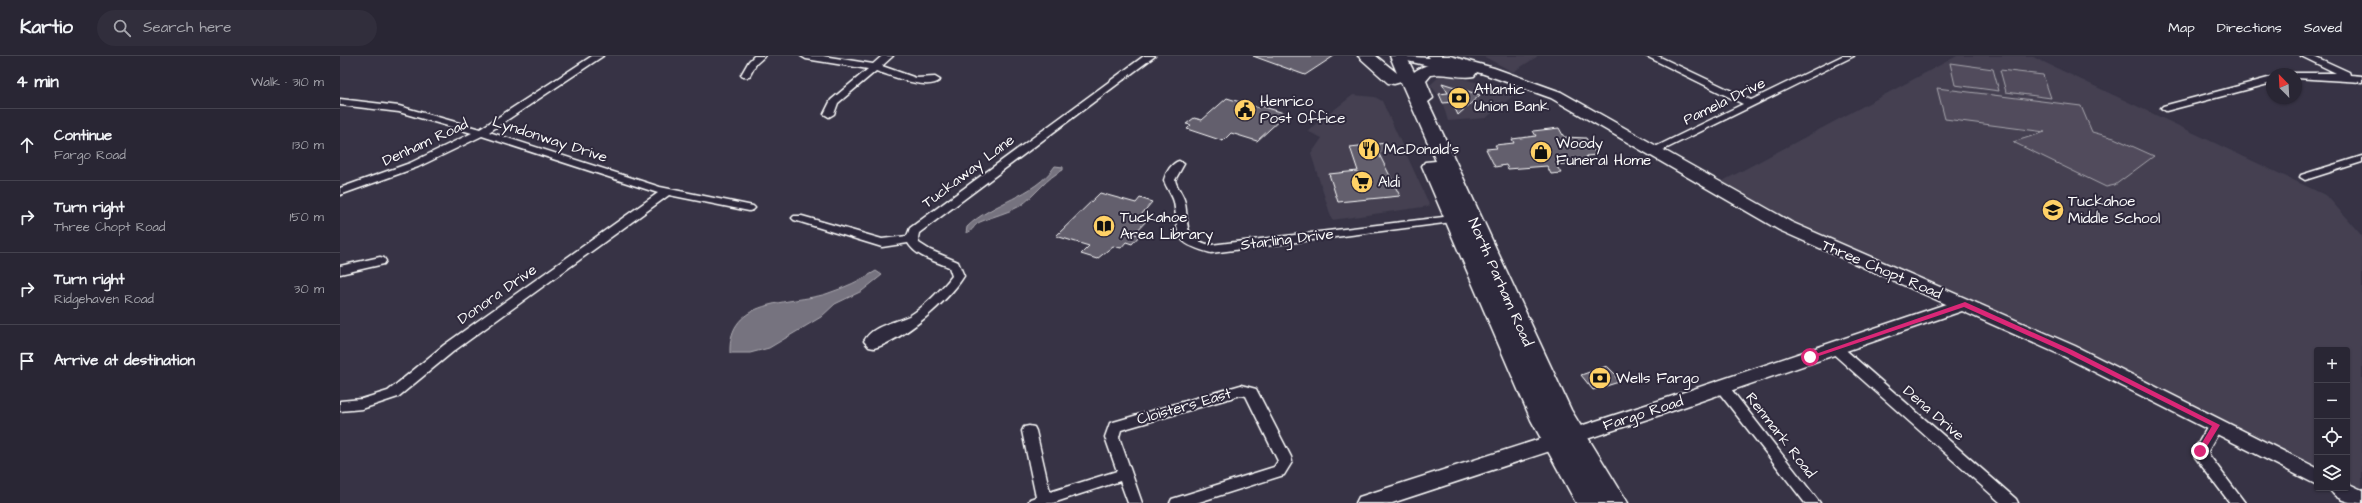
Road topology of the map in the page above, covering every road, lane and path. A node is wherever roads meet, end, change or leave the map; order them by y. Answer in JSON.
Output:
{"nodes":[{"id":1,"x":598,"y":56,"type":"edge"},
{"id":2,"x":760,"y":56,"type":"edge"},
{"id":3,"x":806,"y":56,"type":"edge"},
{"id":4,"x":888,"y":56,"type":"edge"},
{"id":5,"x":1150,"y":56,"type":"edge"},
{"id":6,"x":1366,"y":56,"type":"edge"},
{"id":7,"x":1384,"y":56,"type":"edge"},
{"id":8,"x":1398,"y":56,"type":"edge"},
{"id":9,"x":1404,"y":56,"type":"edge"},
{"id":10,"x":1435,"y":56,"type":"edge"},
{"id":11,"x":1652,"y":56,"type":"edge"},
{"id":12,"x":1849,"y":56,"type":"edge"},
{"id":13,"x":2306,"y":56,"type":"edge"},
{"id":14,"x":875,"y":67,"type":"junction"},
{"id":15,"x":1468,"y":72,"type":"junction"},
{"id":16,"x":746,"y":75,"type":"dead end"},
{"id":17,"x":2302,"y":75,"type":"edge"},
{"id":18,"x":2350,"y":77,"type":"junction"},
{"id":19,"x":1394,"y":79,"type":"junction"},
{"id":20,"x":2362,"y":79,"type":"edge"},
{"id":21,"x":935,"y":80,"type":"dead end"},
{"id":22,"x":2266,"y":82,"type":"edge"},
{"id":23,"x":340,"y":102,"type":"edge"},
{"id":24,"x":1751,"y":104,"type":"junction"},
{"id":25,"x":2166,"y":108,"type":"dead end"},
{"id":26,"x":1583,"y":111,"type":"junction"},
{"id":27,"x":830,"y":114,"type":"dead end"},
{"id":28,"x":1425,"y":115,"type":"junction"},
{"id":29,"x":482,"y":132,"type":"junction"},
{"id":30,"x":1655,"y":151,"type":"junction"},
{"id":31,"x":2362,"y":159,"type":"edge"},
{"id":32,"x":1179,"y":164,"type":"dead end"},
{"id":33,"x":2305,"y":177,"type":"dead end"},
{"id":34,"x":340,"y":192,"type":"edge"},
{"id":35,"x":667,"y":192,"type":"junction"},
{"id":36,"x":749,"y":208,"type":"dead end"},
{"id":37,"x":1463,"y":217,"type":"junction"},
{"id":38,"x":798,"y":218,"type":"dead end"},
{"id":39,"x":911,"y":239,"type":"junction"},
{"id":40,"x":380,"y":261,"type":"dead end"},
{"id":41,"x":340,"y":270,"type":"edge"},
{"id":42,"x":1965,"y":304,"type":"junction"},
{"id":43,"x":912,"y":319,"type":"dead end"},
{"id":44,"x":1836,"y":348,"type":"junction"},
{"id":45,"x":1722,"y":387,"type":"junction"},
{"id":46,"x":340,"y":406,"type":"edge"},
{"id":47,"x":2216,"y":425,"type":"junction"},
{"id":48,"x":1029,"y":431,"type":"dead end"},
{"id":49,"x":1564,"y":438,"type":"junction"},
{"id":50,"x":1125,"y":474,"type":"junction"},
{"id":51,"x":2314,"y":475,"type":"edge"},
{"id":52,"x":2345,"y":491,"type":"edge"},
{"id":53,"x":2362,"y":500,"type":"edge"},
{"id":54,"x":1041,"y":502,"type":"edge"},
{"id":55,"x":1135,"y":503,"type":"edge"},
{"id":56,"x":1177,"y":503,"type":"edge"},
{"id":57,"x":1366,"y":503,"type":"edge"},
{"id":58,"x":1590,"y":503,"type":"edge"},
{"id":59,"x":1614,"y":503,"type":"edge"},
{"id":60,"x":1813,"y":503,"type":"edge"},
{"id":61,"x":2011,"y":503,"type":"edge"},
{"id":62,"x":2238,"y":503,"type":"edge"}],
"edges":[{"from":1,"to":29,"type":"street","name":"Denham Road"},
{"from":2,"to":16,"type":"street"},
{"from":3,"to":14,"type":"street"},
{"from":4,"to":14,"type":"street"},
{"from":5,"to":39,"type":"street","name":"Tuckaway Lane"},
{"from":6,"to":19,"type":"highway"},
{"from":7,"to":19,"type":"highway","name":"North Parham Road"},
{"from":8,"to":28,"type":"highway","name":"North Parham Road"},
{"from":9,"to":15,"type":"main road","name":"Three Chopt Road"},
{"from":10,"to":26,"type":"main road","name":"Three Chopt Road"},
{"from":11,"to":24,"type":"street"},
{"from":12,"to":24,"type":"street","name":"Pamela Drive"},
{"from":13,"to":18,"type":"street"},
{"from":14,"to":21,"type":"street"},
{"from":14,"to":27,"type":"street"},
{"from":15,"to":26,"type":"main road","name":"Three Chopt Road"},
{"from":15,"to":28,"type":"highway"},
{"from":17,"to":18,"type":"street"},
{"from":18,"to":20,"type":"street"},
{"from":19,"to":37,"type":"highway","name":"North Parham Road"},
{"from":22,"to":25,"type":"street"},
{"from":23,"to":29,"type":"street","name":"Lyndonway Drive"},
{"from":24,"to":30,"type":"street","name":"Pamela Drive"},
{"from":26,"to":30,"type":"main road","name":"Three Chopt Road"},
{"from":28,"to":37,"type":"highway","name":"North Parham Road"},
{"from":29,"to":34,"type":"street","name":"Denham Road"},
{"from":29,"to":35,"type":"street","name":"Lyndonway Drive"},
{"from":30,"to":42,"type":"main road","name":"Three Chopt Road"},
{"from":31,"to":33,"type":"street"},
{"from":32,"to":37,"type":"street","name":"Starling Drive"},
{"from":35,"to":36,"type":"street","name":"Lyndonway Drive"},
{"from":35,"to":46,"type":"street","name":"Donora Drive"},
{"from":37,"to":49,"type":"highway","name":"North Parham Road"},
{"from":38,"to":39,"type":"street"},
{"from":39,"to":43,"type":"street"},
{"from":40,"to":41,"type":"street"},
{"from":42,"to":44,"type":"main road","name":"Fargo Road"},
{"from":42,"to":47,"type":"main road","name":"Three Chopt Road"},
{"from":44,"to":45,"type":"main road","name":"Fargo Road"},
{"from":44,"to":61,"type":"street","name":"Dena Drive"},
{"from":45,"to":49,"type":"main road","name":"Fargo Road"},
{"from":45,"to":60,"type":"street","name":"Renmark Road"},
{"from":47,"to":51,"type":"main road","name":"Three Chopt Road"},
{"from":47,"to":62,"type":"street"},
{"from":48,"to":54,"type":"street"},
{"from":49,"to":57,"type":"main road","name":"Fargo Road"},
{"from":49,"to":58,"type":"highway","name":"North Parham Road"},
{"from":49,"to":59,"type":"highway","name":"North Parham Road"},
{"from":50,"to":54,"type":"street"},
{"from":50,"to":55,"type":"street","name":"Cloisters East"},
{"from":50,"to":56,"type":"street","name":"Cloisters East"},
{"from":52,"to":53,"type":"main road"}]}
